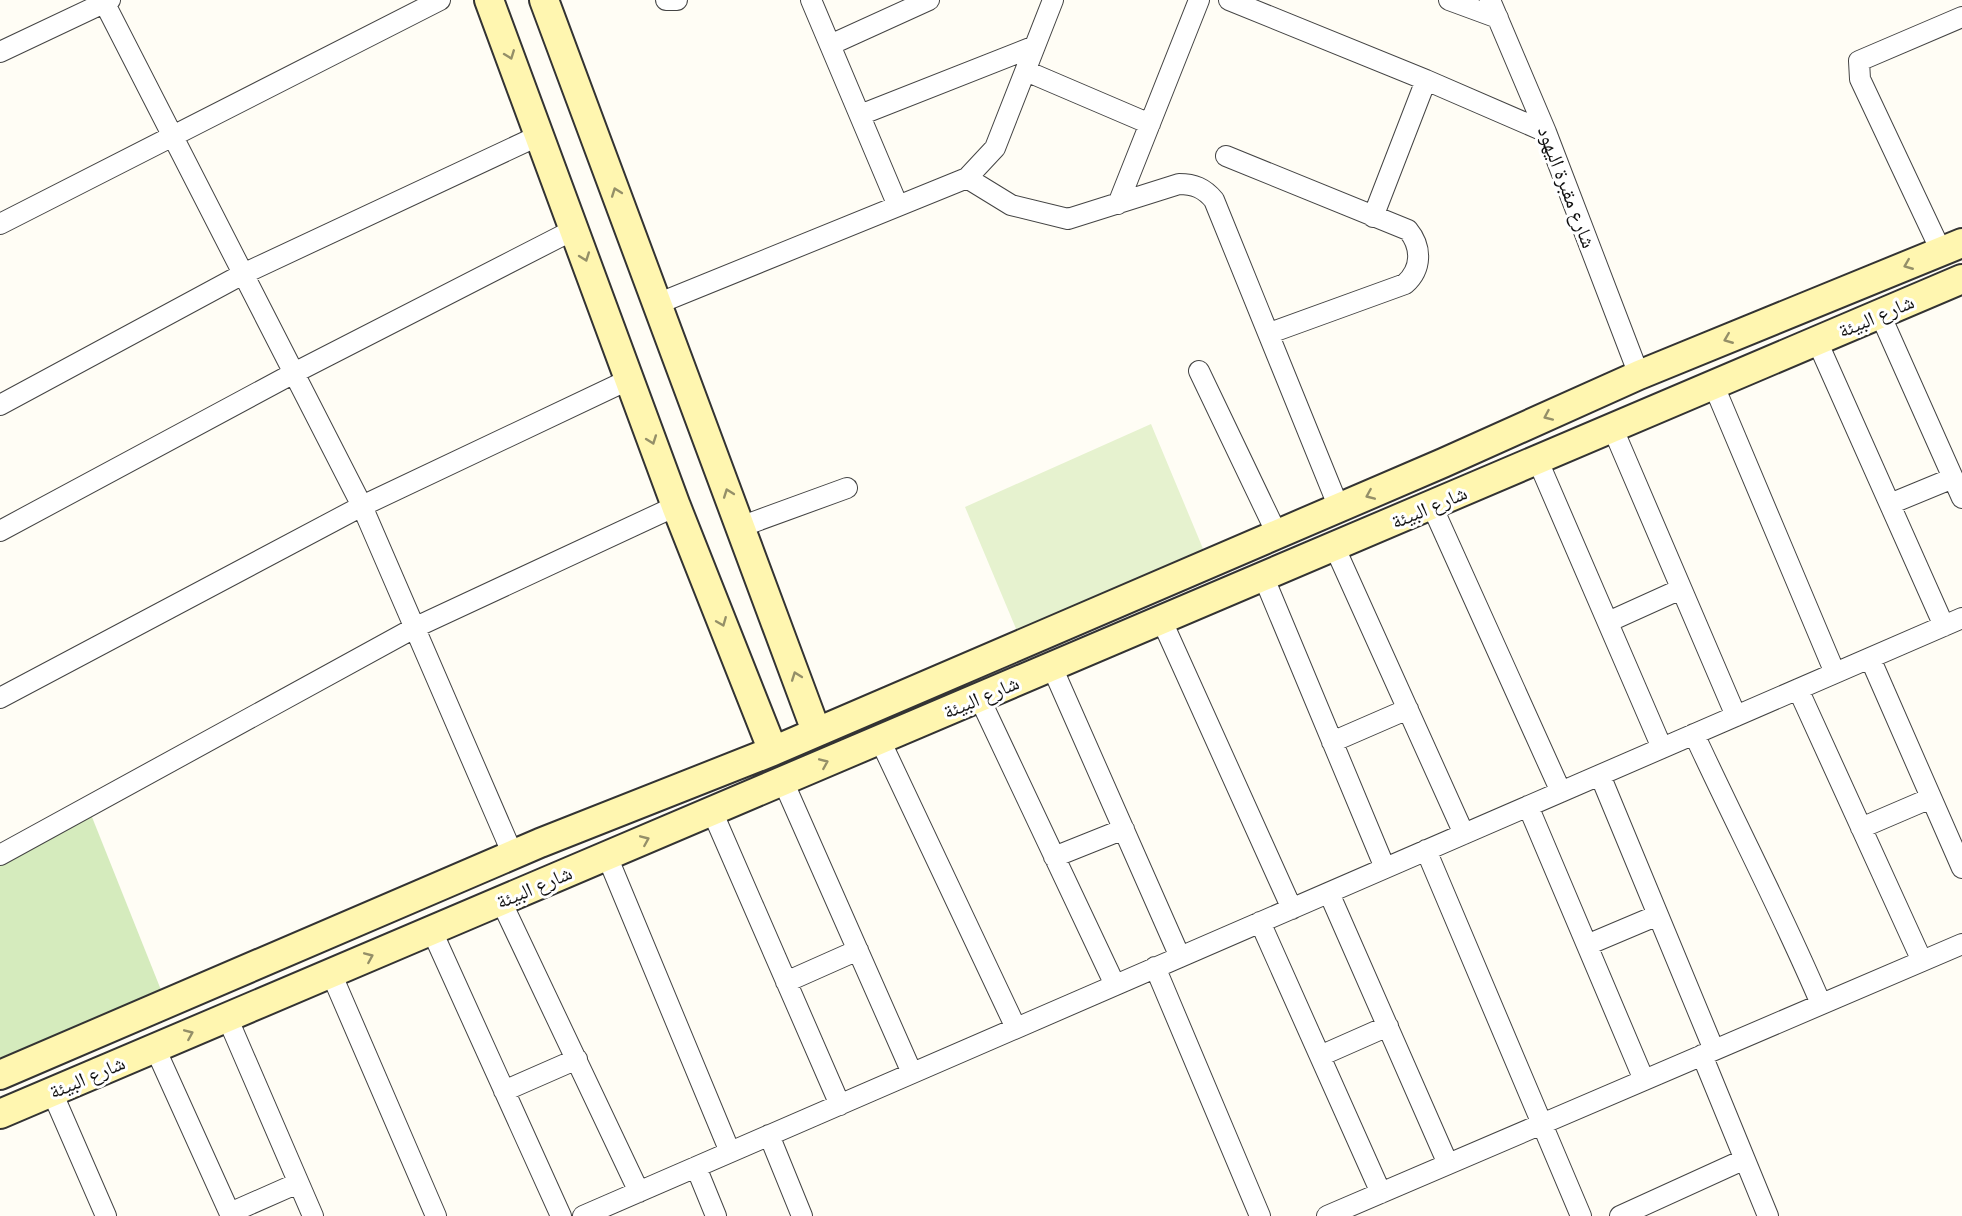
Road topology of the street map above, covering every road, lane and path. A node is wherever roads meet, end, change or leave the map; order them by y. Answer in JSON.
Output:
{"nodes":[{"id":1,"x":441,"y":0,"type":"edge"},
{"id":2,"x":489,"y":0,"type":"edge"},
{"id":3,"x":544,"y":0,"type":"edge"},
{"id":4,"x":666,"y":0,"type":"edge"},
{"id":5,"x":677,"y":0,"type":"edge"},
{"id":6,"x":811,"y":0,"type":"edge"},
{"id":7,"x":929,"y":0,"type":"edge"},
{"id":8,"x":1053,"y":0,"type":"edge"},
{"id":9,"x":1198,"y":0,"type":"edge"},
{"id":10,"x":1229,"y":0,"type":"edge"},
{"id":11,"x":1449,"y":0,"type":"edge"},
{"id":12,"x":106,"y":1,"type":"edge"},
{"id":13,"x":1492,"y":5,"type":"edge"},
{"id":14,"x":1962,"y":16,"type":"edge"},
{"id":15,"x":830,"y":45,"type":"junction"},
{"id":16,"x":1035,"y":46,"type":"junction"},
{"id":17,"x":0,"y":52,"type":"edge"},
{"id":18,"x":1026,"y":70,"type":"junction"},
{"id":19,"x":1426,"y":80,"type":"junction"},
{"id":20,"x":860,"y":115,"type":"junction"},
{"id":21,"x":1150,"y":123,"type":"junction"},
{"id":22,"x":1546,"y":132,"type":"junction"},
{"id":23,"x":173,"y":135,"type":"junction"},
{"id":24,"x":540,"y":135,"type":"junction"},
{"id":25,"x":1226,"y":156,"type":"dead end"},
{"id":26,"x":967,"y":178,"type":"junction"},
{"id":27,"x":1118,"y":204,"type":"junction"},
{"id":28,"x":898,"y":206,"type":"junction"},
{"id":29,"x":1373,"y":217,"type":"junction"},
{"id":30,"x":0,"y":224,"type":"edge"},
{"id":31,"x":575,"y":229,"type":"junction"},
{"id":32,"x":1952,"y":247,"type":"edge"},
{"id":33,"x":243,"y":274,"type":"junction"},
{"id":34,"x":1962,"y":279,"type":"edge"},
{"id":35,"x":657,"y":304,"type":"junction"},
{"id":36,"x":1880,"y":314,"type":"junction"},
{"id":37,"x":1270,"y":333,"type":"junction"},
{"id":38,"x":1817,"y":341,"type":"junction"},
{"id":39,"x":1199,"y":371,"type":"dead end"},
{"id":40,"x":294,"y":373,"type":"junction"},
{"id":41,"x":1639,"y":375,"type":"junction"},
{"id":42,"x":630,"y":379,"type":"junction"},
{"id":43,"x":1714,"y":386,"type":"junction"},
{"id":44,"x":0,"y":405,"type":"edge"},
{"id":45,"x":1613,"y":429,"type":"junction"},
{"id":46,"x":1538,"y":461,"type":"junction"},
{"id":47,"x":1443,"y":464,"type":"junction"},
{"id":48,"x":1953,"y":478,"type":"junction"},
{"id":49,"x":847,"y":488,"type":"dead end"},
{"id":50,"x":1458,"y":495,"type":"junction"},
{"id":51,"x":1962,"y":498,"type":"edge"},
{"id":52,"x":1890,"y":504,"type":"junction"},
{"id":53,"x":362,"y":506,"type":"junction"},
{"id":54,"x":676,"y":506,"type":"junction"},
{"id":55,"x":1432,"y":506,"type":"junction"},
{"id":56,"x":1339,"y":508,"type":"junction"},
{"id":57,"x":740,"y":526,"type":"junction"},
{"id":58,"x":0,"y":531,"type":"edge"},
{"id":59,"x":1277,"y":534,"type":"junction"},
{"id":60,"x":1335,"y":548,"type":"junction"},
{"id":61,"x":1264,"y":578,"type":"junction"},
{"id":62,"x":1681,"y":589,"type":"junction"},
{"id":63,"x":1962,"y":618,"type":"edge"},
{"id":64,"x":1162,"y":621,"type":"junction"},
{"id":65,"x":1608,"y":622,"type":"junction"},
{"id":66,"x":1944,"y":626,"type":"junction"},
{"id":67,"x":416,"y":627,"type":"junction"},
{"id":68,"x":1870,"y":658,"type":"junction"},
{"id":69,"x":1052,"y":667,"type":"junction"},
{"id":70,"x":1835,"y":673,"type":"junction"},
{"id":71,"x":1798,"y":689,"type":"junction"},
{"id":72,"x":0,"y":698,"type":"edge"},
{"id":73,"x":979,"y":698,"type":"junction"},
{"id":74,"x":1408,"y":709,"type":"junction"},
{"id":75,"x":1736,"y":716,"type":"junction"},
{"id":76,"x":816,"y":731,"type":"junction"},
{"id":77,"x":1694,"y":734,"type":"junction"},
{"id":78,"x":880,"y":740,"type":"junction"},
{"id":79,"x":1332,"y":742,"type":"junction"},
{"id":80,"x":1662,"y":748,"type":"junction"},
{"id":81,"x":773,"y":751,"type":"junction"},
{"id":82,"x":1600,"y":775,"type":"junction"},
{"id":83,"x":783,"y":781,"type":"junction"},
{"id":84,"x":1561,"y":792,"type":"junction"},
{"id":85,"x":1931,"y":798,"type":"junction"},
{"id":86,"x":1528,"y":806,"type":"junction"},
{"id":87,"x":712,"y":811,"type":"junction"},
{"id":88,"x":1862,"y":828,"type":"junction"},
{"id":89,"x":1124,"y":829,"type":"junction"},
{"id":90,"x":1464,"y":834,"type":"junction"},
{"id":91,"x":1426,"y":850,"type":"junction"},
{"id":92,"x":0,"y":855,"type":"edge"},
{"id":93,"x":513,"y":855,"type":"junction"},
{"id":94,"x":607,"y":856,"type":"junction"},
{"id":95,"x":1054,"y":857,"type":"junction"},
{"id":96,"x":1385,"y":868,"type":"junction"},
{"id":97,"x":1962,"y":868,"type":"edge"},
{"id":98,"x":1329,"y":892,"type":"junction"},
{"id":99,"x":501,"y":901,"type":"junction"},
{"id":100,"x":1292,"y":909,"type":"junction"},
{"id":101,"x":1658,"y":915,"type":"junction"},
{"id":102,"x":1260,"y":922,"type":"junction"},
{"id":103,"x":432,"y":930,"type":"junction"},
{"id":104,"x":1962,"y":944,"type":"edge"},
{"id":105,"x":1587,"y":945,"type":"junction"},
{"id":106,"x":858,"y":950,"type":"junction"},
{"id":107,"x":1180,"y":957,"type":"junction"},
{"id":108,"x":1922,"y":961,"type":"junction"},
{"id":109,"x":1155,"y":967,"type":"junction"},
{"id":110,"x":331,"y":973,"type":"junction"},
{"id":111,"x":786,"y":982,"type":"junction"},
{"id":112,"x":1115,"y":985,"type":"junction"},
{"id":113,"x":1821,"y":1004,"type":"junction"},
{"id":114,"x":227,"y":1017,"type":"junction"},
{"id":115,"x":118,"y":1023,"type":"junction"},
{"id":116,"x":1388,"y":1026,"type":"junction"},
{"id":117,"x":1016,"y":1028,"type":"junction"},
{"id":118,"x":143,"y":1053,"type":"junction"},
{"id":119,"x":1708,"y":1053,"type":"junction"},
{"id":120,"x":1320,"y":1056,"type":"junction"},
{"id":121,"x":577,"y":1059,"type":"junction"},
{"id":122,"x":912,"y":1073,"type":"junction"},
{"id":123,"x":0,"y":1075,"type":"edge"},
{"id":124,"x":1644,"y":1080,"type":"junction"},
{"id":125,"x":504,"y":1091,"type":"junction"},
{"id":126,"x":52,"y":1092,"type":"junction"},
{"id":127,"x":840,"y":1105,"type":"junction"},
{"id":128,"x":0,"y":1114,"type":"edge"},
{"id":129,"x":1542,"y":1124,"type":"junction"},
{"id":130,"x":769,"y":1135,"type":"junction"},
{"id":131,"x":730,"y":1152,"type":"junction"},
{"id":132,"x":1743,"y":1160,"type":"junction"},
{"id":133,"x":1448,"y":1164,"type":"junction"},
{"id":134,"x":696,"y":1167,"type":"junction"},
{"id":135,"x":298,"y":1183,"type":"junction"},
{"id":136,"x":639,"y":1192,"type":"junction"},
{"id":137,"x":1381,"y":1193,"type":"junction"},
{"id":138,"x":231,"y":1215,"type":"edge"},
{"id":139,"x":590,"y":1215,"type":"edge"},
{"id":140,"x":106,"y":1216,"type":"edge"},
{"id":141,"x":313,"y":1216,"type":"edge"},
{"id":142,"x":436,"y":1216,"type":"edge"},
{"id":143,"x":561,"y":1216,"type":"edge"},
{"id":144,"x":716,"y":1216,"type":"edge"},
{"id":145,"x":802,"y":1216,"type":"edge"},
{"id":146,"x":1260,"y":1216,"type":"edge"},
{"id":147,"x":1327,"y":1216,"type":"edge"},
{"id":148,"x":1581,"y":1216,"type":"edge"},
{"id":149,"x":1620,"y":1216,"type":"edge"},
{"id":150,"x":1768,"y":1216,"type":"edge"}],
"edges":[{"from":1,"to":23,"type":"street"},
{"from":2,"to":24,"type":"street","one_way":true},
{"from":35,"to":3,"type":"street","one_way":true},
{"from":4,"to":5,"type":"street"},
{"from":6,"to":15,"type":"street"},
{"from":7,"to":15,"type":"street"},
{"from":8,"to":16,"type":"street"},
{"from":9,"to":21,"type":"street"},
{"from":10,"to":19,"type":"street"},
{"from":11,"to":13,"type":"street"},
{"from":12,"to":17,"type":"street"},
{"from":12,"to":23,"type":"street"},
{"from":13,"to":22,"type":"street","name":"شارع مقبرة اليهود"},
{"from":14,"to":32,"type":"street"},
{"from":15,"to":20,"type":"street"},
{"from":16,"to":18,"type":"street"},
{"from":16,"to":20,"type":"street"},
{"from":18,"to":21,"type":"street"},
{"from":18,"to":26,"type":"street"},
{"from":19,"to":22,"type":"street"},
{"from":19,"to":29,"type":"street"},
{"from":20,"to":28,"type":"street"},
{"from":21,"to":27,"type":"street"},
{"from":22,"to":41,"type":"street","name":"شارع مقبرة اليهود"},
{"from":23,"to":30,"type":"street"},
{"from":23,"to":33,"type":"street"},
{"from":24,"to":31,"type":"street"},
{"from":24,"to":33,"type":"street"},
{"from":25,"to":29,"type":"street"},
{"from":26,"to":27,"type":"street"},
{"from":26,"to":28,"type":"street"},
{"from":27,"to":37,"type":"street"},
{"from":28,"to":35,"type":"street"},
{"from":29,"to":37,"type":"street"},
{"from":31,"to":40,"type":"street"},
{"from":31,"to":42,"type":"street","one_way":true},
{"from":32,"to":41,"type":"street","name":"شارع البيئة","one_way":true},
{"from":33,"to":40,"type":"street"},
{"from":33,"to":44,"type":"street"},
{"from":34,"to":36,"type":"street","name":"شارع البيئة"},
{"from":57,"to":35,"type":"street","one_way":true},
{"from":36,"to":38,"type":"street","name":"شارع البيئة"},
{"from":36,"to":48,"type":"street"},
{"from":37,"to":56,"type":"street"},
{"from":38,"to":43,"type":"street","name":"شارع البيئة"},
{"from":38,"to":52,"type":"street"},
{"from":39,"to":59,"type":"street"},
{"from":40,"to":53,"type":"street"},
{"from":40,"to":58,"type":"street"},
{"from":41,"to":47,"type":"street","name":"شارع البيئة","one_way":true},
{"from":42,"to":53,"type":"street"},
{"from":42,"to":54,"type":"street","one_way":true},
{"from":43,"to":45,"type":"street","name":"شارع البيئة"},
{"from":43,"to":70,"type":"street"},
{"from":45,"to":46,"type":"street","name":"شارع البيئة"},
{"from":45,"to":62,"type":"street"},
{"from":46,"to":50,"type":"street","name":"شارع البيئة"},
{"from":46,"to":65,"type":"street"},
{"from":47,"to":50,"type":"street"},
{"from":47,"to":56,"type":"street","name":"شارع البيئة","one_way":true},
{"from":48,"to":51,"type":"street"},
{"from":48,"to":52,"type":"street"},
{"from":49,"to":57,"type":"street"},
{"from":50,"to":55,"type":"street","name":"شارع البيئة"},
{"from":52,"to":66,"type":"street"},
{"from":53,"to":67,"type":"street"},
{"from":53,"to":72,"type":"street"},
{"from":54,"to":67,"type":"street"},
{"from":54,"to":81,"type":"street","one_way":true},
{"from":55,"to":60,"type":"street","name":"شارع البيئة"},
{"from":55,"to":84,"type":"street"},
{"from":56,"to":59,"type":"street","name":"شارع البيئة"},
{"from":76,"to":57,"type":"street","one_way":true},
{"from":59,"to":76,"type":"street","name":"شارع البيئة"},
{"from":60,"to":61,"type":"street","name":"شارع البيئة"},
{"from":60,"to":74,"type":"street"},
{"from":61,"to":64,"type":"street","name":"شارع البيئة"},
{"from":61,"to":79,"type":"street"},
{"from":62,"to":65,"type":"street"},
{"from":62,"to":75,"type":"street"},
{"from":63,"to":66,"type":"street"},
{"from":64,"to":69,"type":"street","name":"شارع البيئة"},
{"from":64,"to":100,"type":"street"},
{"from":65,"to":80,"type":"street"},
{"from":66,"to":68,"type":"street"},
{"from":67,"to":92,"type":"street"},
{"from":67,"to":93,"type":"street"},
{"from":68,"to":70,"type":"street"},
{"from":68,"to":85,"type":"street"},
{"from":69,"to":73,"type":"street","name":"شارع البيئة"},
{"from":69,"to":89,"type":"street"},
{"from":70,"to":71,"type":"street"},
{"from":71,"to":75,"type":"street"},
{"from":71,"to":88,"type":"street"},
{"from":73,"to":78,"type":"street","name":"شارع البيئة"},
{"from":73,"to":95,"type":"street"},
{"from":74,"to":79,"type":"street"},
{"from":74,"to":90,"type":"street"},
{"from":75,"to":77,"type":"street"},
{"from":76,"to":81,"type":"street","name":"شارع البيئة"},
{"from":77,"to":80,"type":"street"},
{"from":77,"to":113,"type":"street"},
{"from":83,"to":78,"type":"street","name":"شارع البيئة","one_way":true},
{"from":78,"to":117,"type":"street"},
{"from":79,"to":96,"type":"street"},
{"from":80,"to":82,"type":"street"},
{"from":81,"to":93,"type":"street","name":"شارع البيئة"},
{"from":82,"to":84,"type":"street"},
{"from":82,"to":101,"type":"street"},
{"from":83,"to":87,"type":"street","name":"شارع البيئة"},
{"from":83,"to":106,"type":"street"},
{"from":84,"to":86,"type":"street"},
{"from":85,"to":88,"type":"street"},
{"from":85,"to":97,"type":"street"},
{"from":86,"to":90,"type":"street"},
{"from":86,"to":105,"type":"street"},
{"from":94,"to":87,"type":"street","name":"شارع البيئة","one_way":true},
{"from":87,"to":111,"type":"street"},
{"from":88,"to":108,"type":"street"},
{"from":89,"to":95,"type":"street"},
{"from":89,"to":107,"type":"street"},
{"from":90,"to":91,"type":"street"},
{"from":91,"to":96,"type":"street"},
{"from":91,"to":129,"type":"street"},
{"from":93,"to":115,"type":"street","name":"شارع البيئة"},
{"from":94,"to":99,"type":"street","name":"شارع البيئة"},
{"from":94,"to":131,"type":"street"},
{"from":95,"to":112,"type":"street"},
{"from":96,"to":98,"type":"street"},
{"from":98,"to":100,"type":"street"},
{"from":98,"to":116,"type":"street"},
{"from":99,"to":103,"type":"street","name":"شارع البيئة"},
{"from":99,"to":121,"type":"street"},
{"from":100,"to":102,"type":"street"},
{"from":101,"to":105,"type":"street"},
{"from":101,"to":119,"type":"street"},
{"from":102,"to":107,"type":"street"},
{"from":102,"to":120,"type":"street"},
{"from":110,"to":103,"type":"street","name":"شارع البيئة","one_way":true},
{"from":103,"to":125,"type":"street"},
{"from":104,"to":108,"type":"street"},
{"from":105,"to":124,"type":"street"},
{"from":106,"to":111,"type":"street"},
{"from":106,"to":122,"type":"street"},
{"from":107,"to":109,"type":"street"},
{"from":108,"to":113,"type":"street"},
{"from":109,"to":112,"type":"street"},
{"from":109,"to":146,"type":"street"},
{"from":110,"to":114,"type":"street","name":"شارع البيئة"},
{"from":110,"to":142,"type":"street"},
{"from":111,"to":127,"type":"street"},
{"from":112,"to":117,"type":"street"},
{"from":113,"to":119,"type":"street"},
{"from":118,"to":114,"type":"street","name":"شارع البيئة","one_way":true},
{"from":114,"to":135,"type":"street"},
{"from":115,"to":118,"type":"street"},
{"from":115,"to":123,"type":"street","name":"شارع البيئة"},
{"from":116,"to":120,"type":"street"},
{"from":116,"to":133,"type":"street"},
{"from":117,"to":122,"type":"street"},
{"from":118,"to":126,"type":"street","name":"شارع البيئة"},
{"from":118,"to":138,"type":"street"},
{"from":119,"to":124,"type":"street"},
{"from":119,"to":132,"type":"street"},
{"from":120,"to":137,"type":"street"},
{"from":121,"to":125,"type":"street"},
{"from":121,"to":136,"type":"street"},
{"from":122,"to":127,"type":"street"},
{"from":124,"to":129,"type":"street"},
{"from":125,"to":143,"type":"street"},
{"from":126,"to":128,"type":"street","name":"شارع البيئة"},
{"from":126,"to":140,"type":"street"},
{"from":127,"to":130,"type":"street"},
{"from":129,"to":133,"type":"street"},
{"from":129,"to":148,"type":"street"},
{"from":130,"to":131,"type":"street"},
{"from":130,"to":145,"type":"street"},
{"from":131,"to":134,"type":"street"},
{"from":132,"to":149,"type":"street"},
{"from":132,"to":150,"type":"street"},
{"from":133,"to":137,"type":"street"},
{"from":134,"to":136,"type":"street"},
{"from":134,"to":144,"type":"street"},
{"from":135,"to":138,"type":"street"},
{"from":135,"to":141,"type":"street"},
{"from":136,"to":139,"type":"street"},
{"from":137,"to":147,"type":"street"}]}
